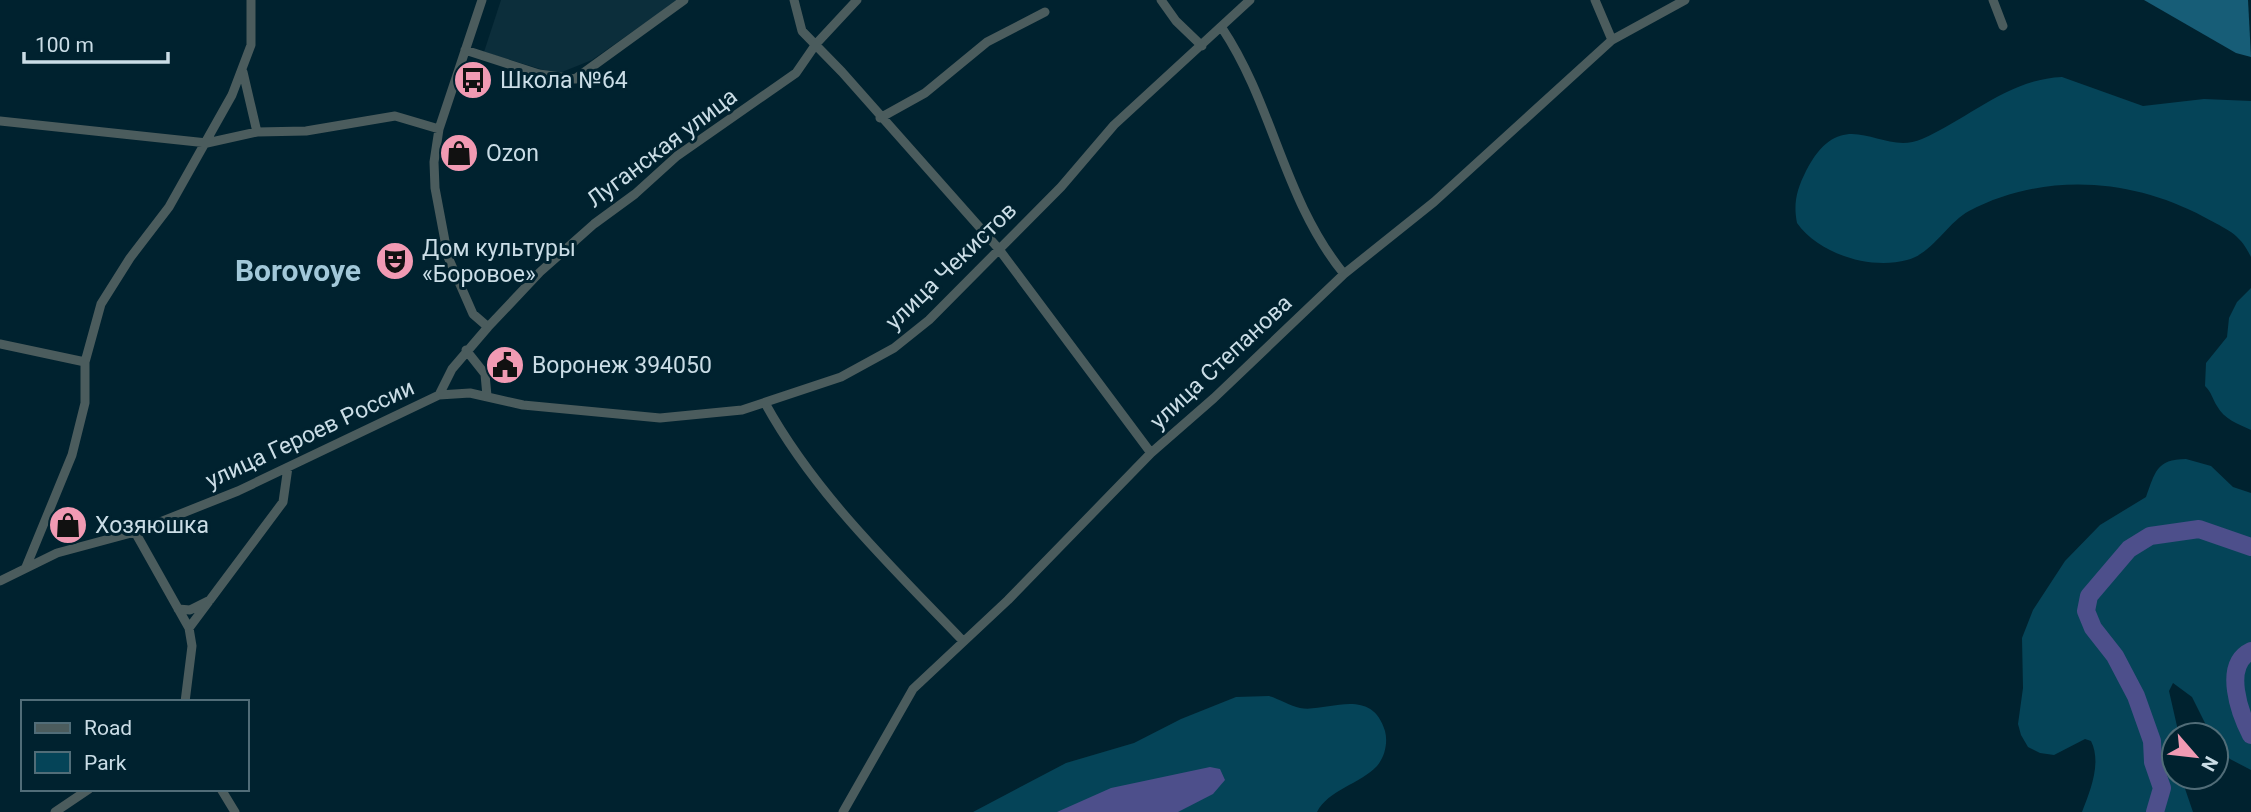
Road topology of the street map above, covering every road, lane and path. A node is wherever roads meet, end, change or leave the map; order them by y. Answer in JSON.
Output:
{"nodes":[{"id":1,"x":251,"y":0,"type":"edge"},
{"id":2,"x":482,"y":0,"type":"edge"},
{"id":3,"x":684,"y":0,"type":"edge"},
{"id":4,"x":794,"y":0,"type":"edge"},
{"id":5,"x":857,"y":0,"type":"edge"},
{"id":6,"x":1161,"y":0,"type":"edge"},
{"id":7,"x":1250,"y":0,"type":"edge"},
{"id":8,"x":1595,"y":0,"type":"edge"},
{"id":9,"x":1685,"y":0,"type":"edge"},
{"id":10,"x":1993,"y":0,"type":"edge"},
{"id":11,"x":1045,"y":12,"type":"dead end"},
{"id":12,"x":2003,"y":26,"type":"dead end"},
{"id":13,"x":1222,"y":28,"type":"junction"},
{"id":14,"x":1612,"y":40,"type":"junction"},
{"id":15,"x":816,"y":44,"type":"junction"},
{"id":16,"x":1202,"y":47,"type":"junction"},
{"id":17,"x":465,"y":50,"type":"junction"},
{"id":18,"x":243,"y":71,"type":"junction"},
{"id":19,"x":880,"y":118,"type":"junction"},
{"id":20,"x":0,"y":121,"type":"edge"},
{"id":21,"x":439,"y":129,"type":"junction"},
{"id":22,"x":257,"y":132,"type":"junction"},
{"id":23,"x":207,"y":143,"type":"junction"},
{"id":24,"x":998,"y":248,"type":"junction"},
{"id":25,"x":1344,"y":274,"type":"junction"},
{"id":26,"x":488,"y":327,"type":"junction"},
{"id":27,"x":0,"y":344,"type":"edge"},
{"id":28,"x":466,"y":350,"type":"junction"},
{"id":29,"x":85,"y":362,"type":"junction"},
{"id":30,"x":439,"y":395,"type":"junction"},
{"id":31,"x":487,"y":396,"type":"junction"},
{"id":32,"x":765,"y":403,"type":"junction"},
{"id":33,"x":1151,"y":453,"type":"junction"},
{"id":34,"x":288,"y":467,"type":"junction"},
{"id":35,"x":135,"y":532,"type":"junction"},
{"id":36,"x":26,"y":567,"type":"junction"},
{"id":37,"x":0,"y":581,"type":"edge"},
{"id":38,"x":215,"y":597,"type":"junction"},
{"id":39,"x":178,"y":608,"type":"junction"},
{"id":40,"x":189,"y":628,"type":"junction"},
{"id":41,"x":963,"y":641,"type":"junction"},
{"id":42,"x":185,"y":700,"type":"edge"},
{"id":43,"x":86,"y":791,"type":"edge"},
{"id":44,"x":222,"y":791,"type":"edge"},
{"id":45,"x":55,"y":812,"type":"edge"},
{"id":46,"x":235,"y":812,"type":"edge"},
{"id":47,"x":843,"y":812,"type":"edge"}],
"edges":[{"from":1,"to":18,"type":"street"},
{"from":2,"to":17,"type":"street"},
{"from":3,"to":17,"type":"street"},
{"from":4,"to":15,"type":"street"},
{"from":5,"to":15,"type":"street","name":"Луганская улица"},
{"from":6,"to":16,"type":"street"},
{"from":7,"to":13,"type":"street","name":"улица Чекистов"},
{"from":8,"to":14,"type":"street"},
{"from":9,"to":14,"type":"street","name":"улица Степанова"},
{"from":10,"to":12,"type":"street"},
{"from":11,"to":19,"type":"street"},
{"from":13,"to":16,"type":"street","name":"улица Чекистов"},
{"from":13,"to":25,"type":"street"},
{"from":14,"to":25,"type":"street","name":"улица Степанова"},
{"from":15,"to":19,"type":"street"},
{"from":15,"to":26,"type":"street","name":"Луганская улица"},
{"from":16,"to":24,"type":"street","name":"улица Чекистов"},
{"from":17,"to":21,"type":"street"},
{"from":18,"to":22,"type":"street"},
{"from":18,"to":23,"type":"street"},
{"from":19,"to":24,"type":"street"},
{"from":20,"to":23,"type":"street"},
{"from":21,"to":22,"type":"street"},
{"from":21,"to":26,"type":"street"},
{"from":22,"to":23,"type":"street"},
{"from":23,"to":29,"type":"street"},
{"from":24,"to":32,"type":"street","name":"улица Чекистов"},
{"from":24,"to":33,"type":"street"},
{"from":25,"to":33,"type":"street","name":"улица Степанова"},
{"from":26,"to":28,"type":"street","name":"улица Героев России"},
{"from":27,"to":29,"type":"street"},
{"from":28,"to":30,"type":"street","name":"улица Героев России"},
{"from":28,"to":31,"type":"street"},
{"from":29,"to":36,"type":"street"},
{"from":30,"to":31,"type":"street","name":"улица Чекистов"},
{"from":30,"to":34,"type":"street","name":"улица Героев России"},
{"from":31,"to":32,"type":"street","name":"улица Чекистов"},
{"from":32,"to":41,"type":"street"},
{"from":33,"to":41,"type":"street","name":"улица Степанова"},
{"from":34,"to":35,"type":"street","name":"улица Героев России"},
{"from":34,"to":38,"type":"street"},
{"from":35,"to":36,"type":"street","name":"улица Героев России"},
{"from":35,"to":39,"type":"street"},
{"from":36,"to":37,"type":"street","name":"улица Героев России"},
{"from":38,"to":39,"type":"street"},
{"from":38,"to":40,"type":"street"},
{"from":39,"to":40,"type":"street"},
{"from":40,"to":42,"type":"street"},
{"from":41,"to":47,"type":"street","name":"улица Степанова"},
{"from":43,"to":45,"type":"street"},
{"from":44,"to":46,"type":"street"}]}
